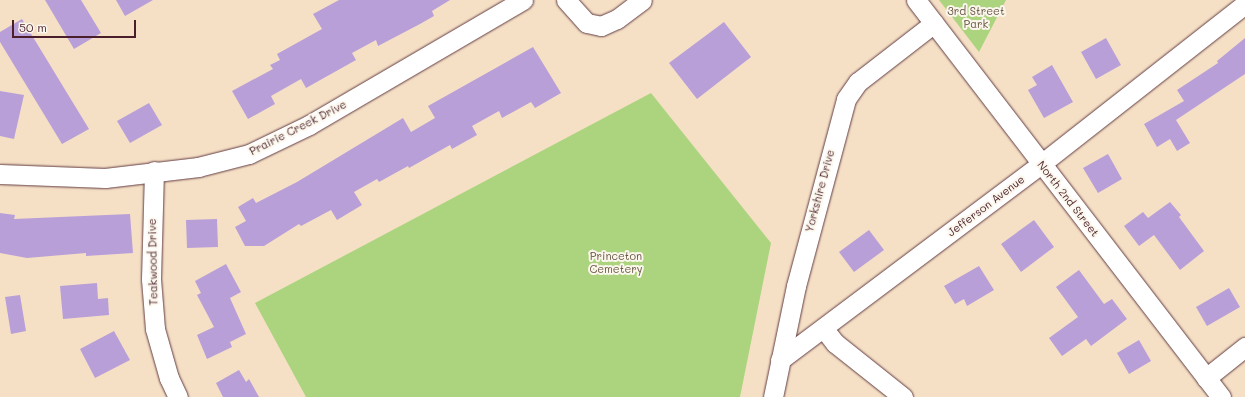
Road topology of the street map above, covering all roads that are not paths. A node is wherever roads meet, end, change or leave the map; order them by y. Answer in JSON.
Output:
{"nodes":[{"id":1,"x":523,"y":0,"type":"edge"},
{"id":2,"x":566,"y":0,"type":"edge"},
{"id":3,"x":642,"y":0,"type":"edge"},
{"id":4,"x":918,"y":1,"type":"edge"},
{"id":5,"x":1245,"y":4,"type":"edge"},
{"id":6,"x":934,"y":23,"type":"junction"},
{"id":7,"x":1041,"y":164,"type":"junction"},
{"id":8,"x":154,"y":172,"type":"junction"},
{"id":9,"x":0,"y":174,"type":"edge"},
{"id":10,"x":824,"y":329,"type":"junction"},
{"id":11,"x":1245,"y":347,"type":"edge"},
{"id":12,"x":780,"y":360,"type":"junction"},
{"id":13,"x":1206,"y":378,"type":"junction"},
{"id":14,"x":178,"y":397,"type":"edge"},
{"id":15,"x":773,"y":397,"type":"edge"},
{"id":16,"x":903,"y":397,"type":"edge"},
{"id":17,"x":1221,"y":397,"type":"edge"}],
"edges":[{"from":1,"to":8,"type":"street","name":"Prairie Creek Drive"},
{"from":2,"to":3,"type":"street"},
{"from":4,"to":6,"type":"street","name":"North 2nd Street"},
{"from":5,"to":7,"type":"street","name":"Jefferson Avenue"},
{"from":6,"to":7,"type":"street","name":"North 2nd Street"},
{"from":6,"to":12,"type":"street","name":"Yorkshire Drive"},
{"from":7,"to":10,"type":"street","name":"Jefferson Avenue"},
{"from":7,"to":13,"type":"street","name":"North 2nd Street"},
{"from":8,"to":9,"type":"street","name":"Prairie Creek Drive"},
{"from":8,"to":14,"type":"street","name":"Teakwood Drive"},
{"from":10,"to":12,"type":"street","name":"Jefferson Avenue"},
{"from":10,"to":16,"type":"street"},
{"from":11,"to":13,"type":"street"},
{"from":12,"to":15,"type":"street","name":"Yorkshire Drive"},
{"from":13,"to":17,"type":"street","name":"North 2nd Street"}]}
